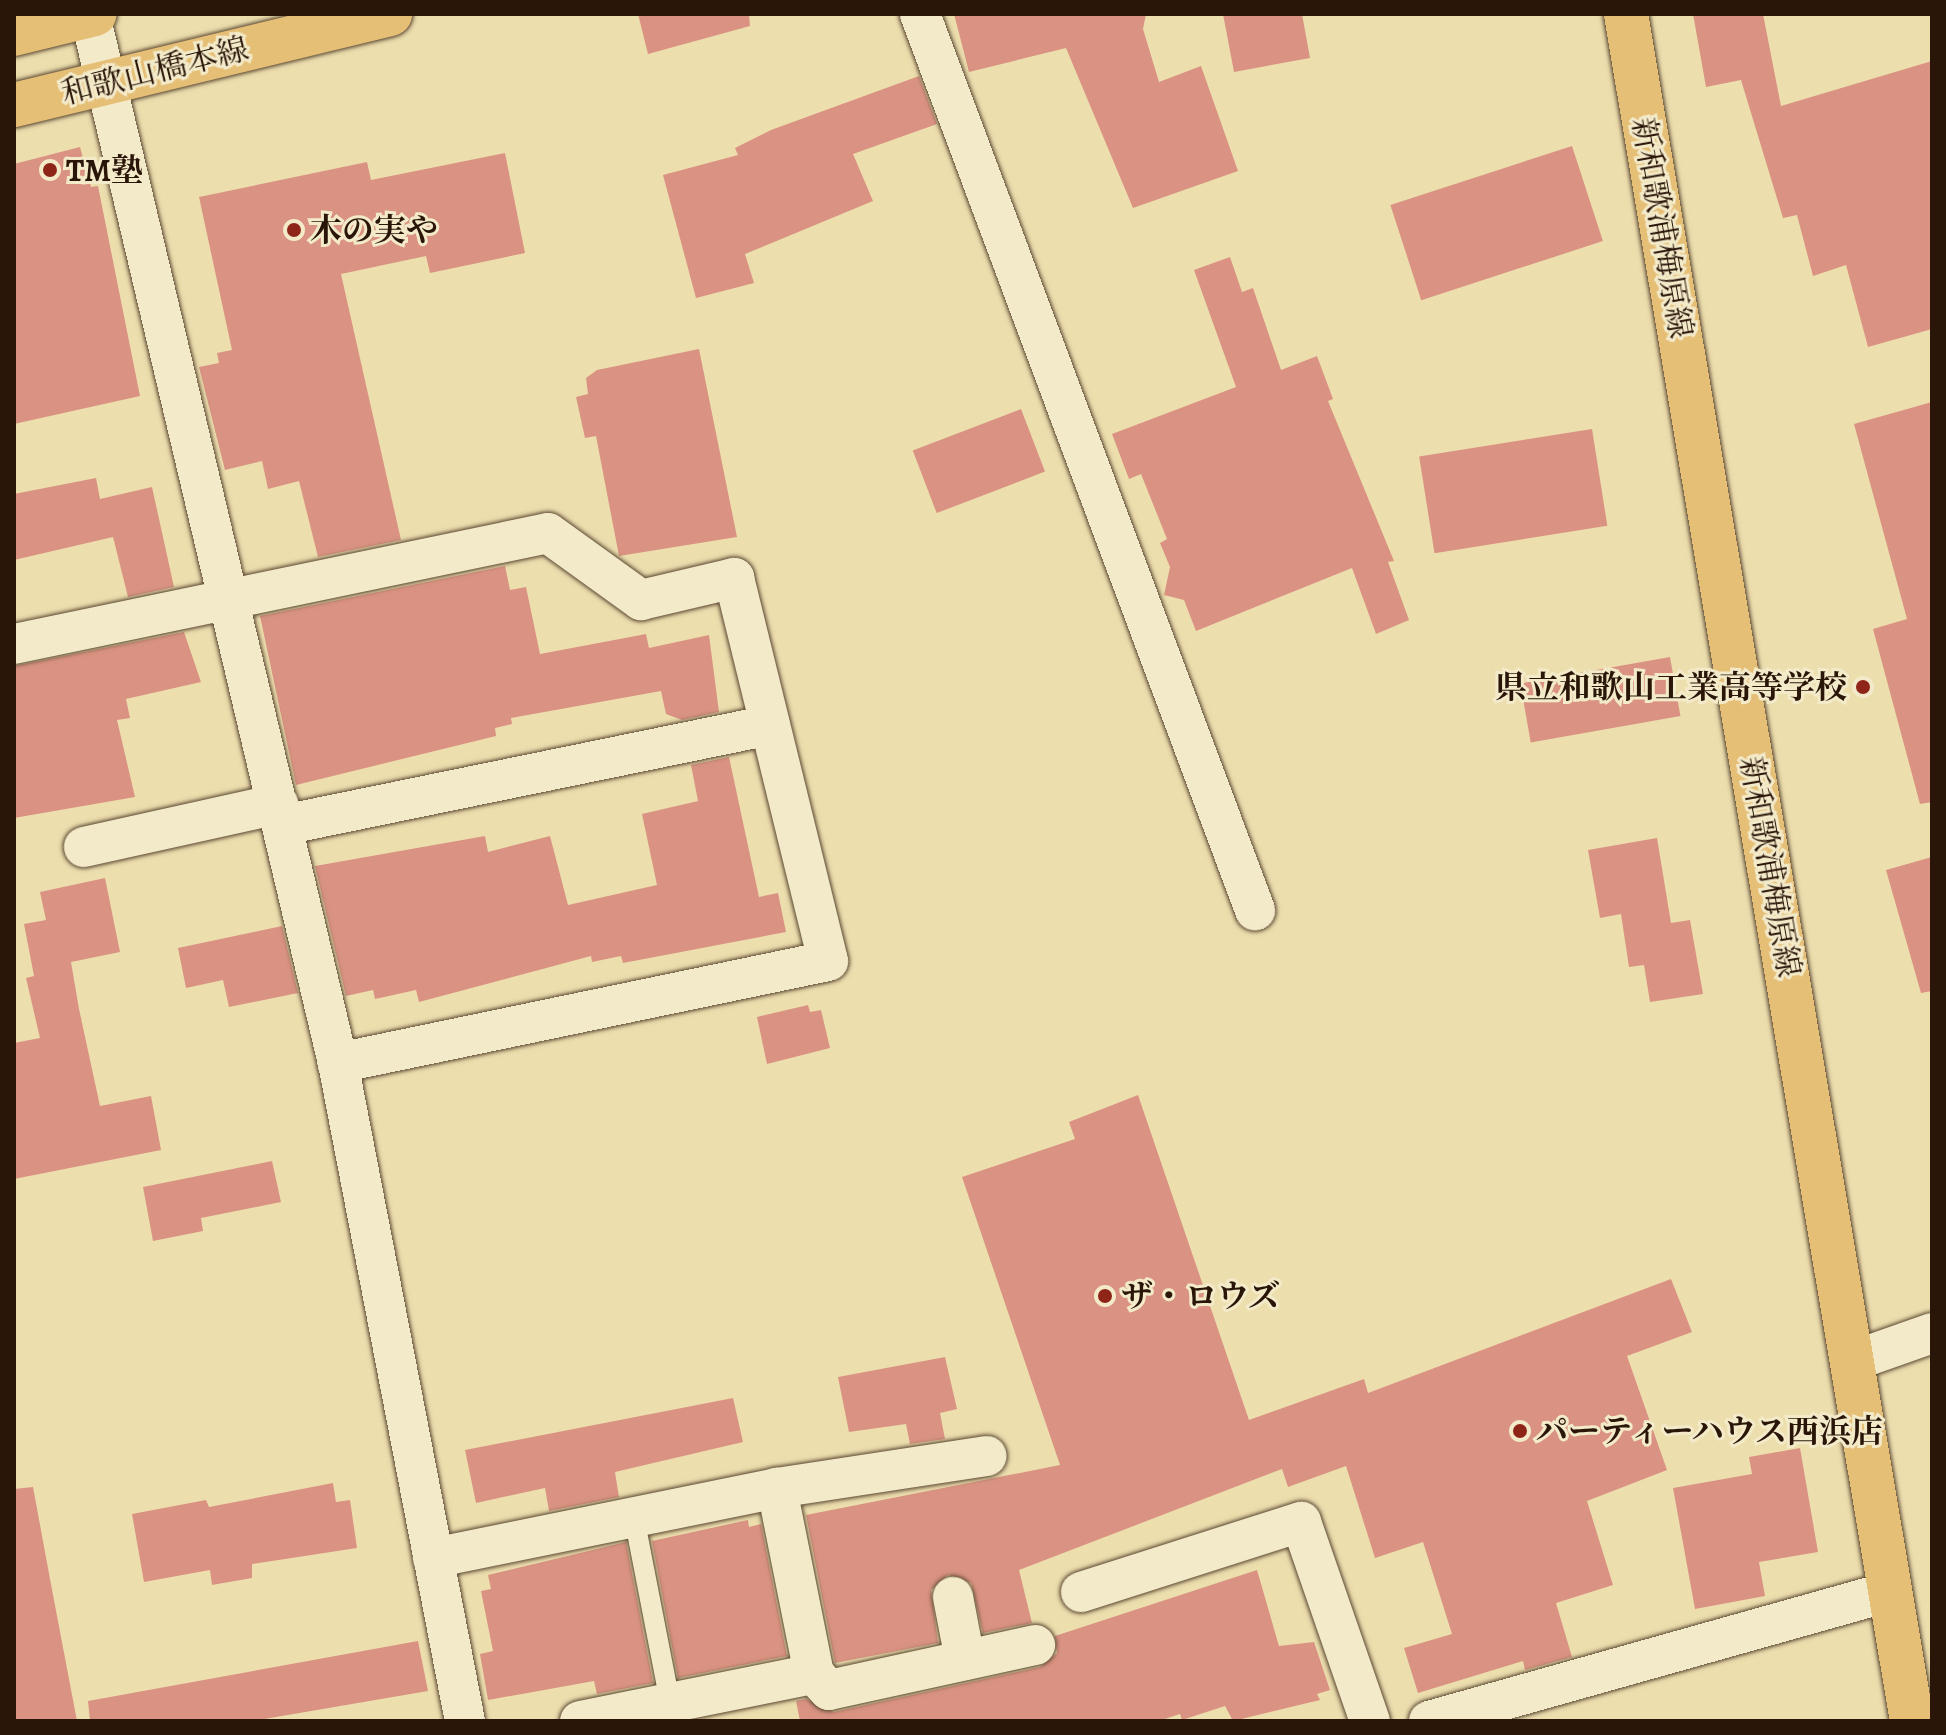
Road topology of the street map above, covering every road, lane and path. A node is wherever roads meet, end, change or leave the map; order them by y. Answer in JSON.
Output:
{"nodes":[{"id":1,"x":390,"y":14,"type":"edge"},
{"id":2,"x":920,"y":14,"type":"edge"},
{"id":3,"x":1626,"y":14,"type":"edge"},
{"id":4,"x":93,"y":15,"type":"edge"},
{"id":5,"x":14,"y":34,"type":"edge"},
{"id":6,"x":107,"y":83,"type":"junction"},
{"id":7,"x":14,"y":105,"type":"edge"},
{"id":8,"x":231,"y":601,"type":"junction"},
{"id":9,"x":14,"y":644,"type":"edge"},
{"id":10,"x":770,"y":725,"type":"junction"},
{"id":11,"x":280,"y":815,"type":"junction"},
{"id":12,"x":84,"y":847,"type":"dead end"},
{"id":13,"x":1255,"y":910,"type":"dead end"},
{"id":14,"x":338,"y":1063,"type":"junction"},
{"id":15,"x":1932,"y":1333,"type":"edge"},
{"id":16,"x":1853,"y":1361,"type":"junction"},
{"id":17,"x":987,"y":1456,"type":"dead end"},
{"id":18,"x":777,"y":1488,"type":"junction"},
{"id":19,"x":634,"y":1517,"type":"junction"},
{"id":20,"x":433,"y":1558,"type":"junction"},
{"id":21,"x":1081,"y":1592,"type":"dead end"},
{"id":22,"x":1888,"y":1592,"type":"junction"},
{"id":23,"x":953,"y":1597,"type":"dead end"},
{"id":24,"x":1035,"y":1645,"type":"dead end"},
{"id":25,"x":965,"y":1660,"type":"junction"},
{"id":26,"x":814,"y":1674,"type":"junction"},
{"id":27,"x":670,"y":1703,"type":"junction"},
{"id":28,"x":465,"y":1721,"type":"edge"},
{"id":29,"x":580,"y":1721,"type":"edge"},
{"id":30,"x":1370,"y":1721,"type":"edge"},
{"id":31,"x":1429,"y":1721,"type":"edge"},
{"id":32,"x":1912,"y":1721,"type":"edge"}],
"edges":[{"from":1,"to":6,"type":"main road","name":"和歌山橋本線"},
{"from":2,"to":13,"type":"street"},
{"from":3,"to":16,"type":"main road","name":"新和歌浦梅原線"},
{"from":4,"to":5,"type":"main road"},
{"from":4,"to":6,"type":"street"},
{"from":6,"to":7,"type":"main road","name":"和歌山橋本線"},
{"from":6,"to":8,"type":"street"},
{"from":8,"to":9,"type":"street"},
{"from":8,"to":10,"type":"street"},
{"from":8,"to":11,"type":"street"},
{"from":10,"to":11,"type":"street"},
{"from":10,"to":14,"type":"street"},
{"from":11,"to":12,"type":"street"},
{"from":11,"to":14,"type":"street"},
{"from":14,"to":20,"type":"street"},
{"from":15,"to":16,"type":"street"},
{"from":16,"to":22,"type":"main road","name":"新和歌浦梅原線"},
{"from":17,"to":18,"type":"street"},
{"from":18,"to":19,"type":"street"},
{"from":18,"to":26,"type":"street"},
{"from":19,"to":20,"type":"street"},
{"from":19,"to":27,"type":"lane"},
{"from":20,"to":28,"type":"street"},
{"from":21,"to":30,"type":"street"},
{"from":22,"to":31,"type":"street"},
{"from":22,"to":32,"type":"main road","name":"新和歌浦梅原線"},
{"from":23,"to":25,"type":"street"},
{"from":24,"to":25,"type":"street"},
{"from":25,"to":26,"type":"street"},
{"from":26,"to":27,"type":"street"},
{"from":27,"to":29,"type":"street"}]}
